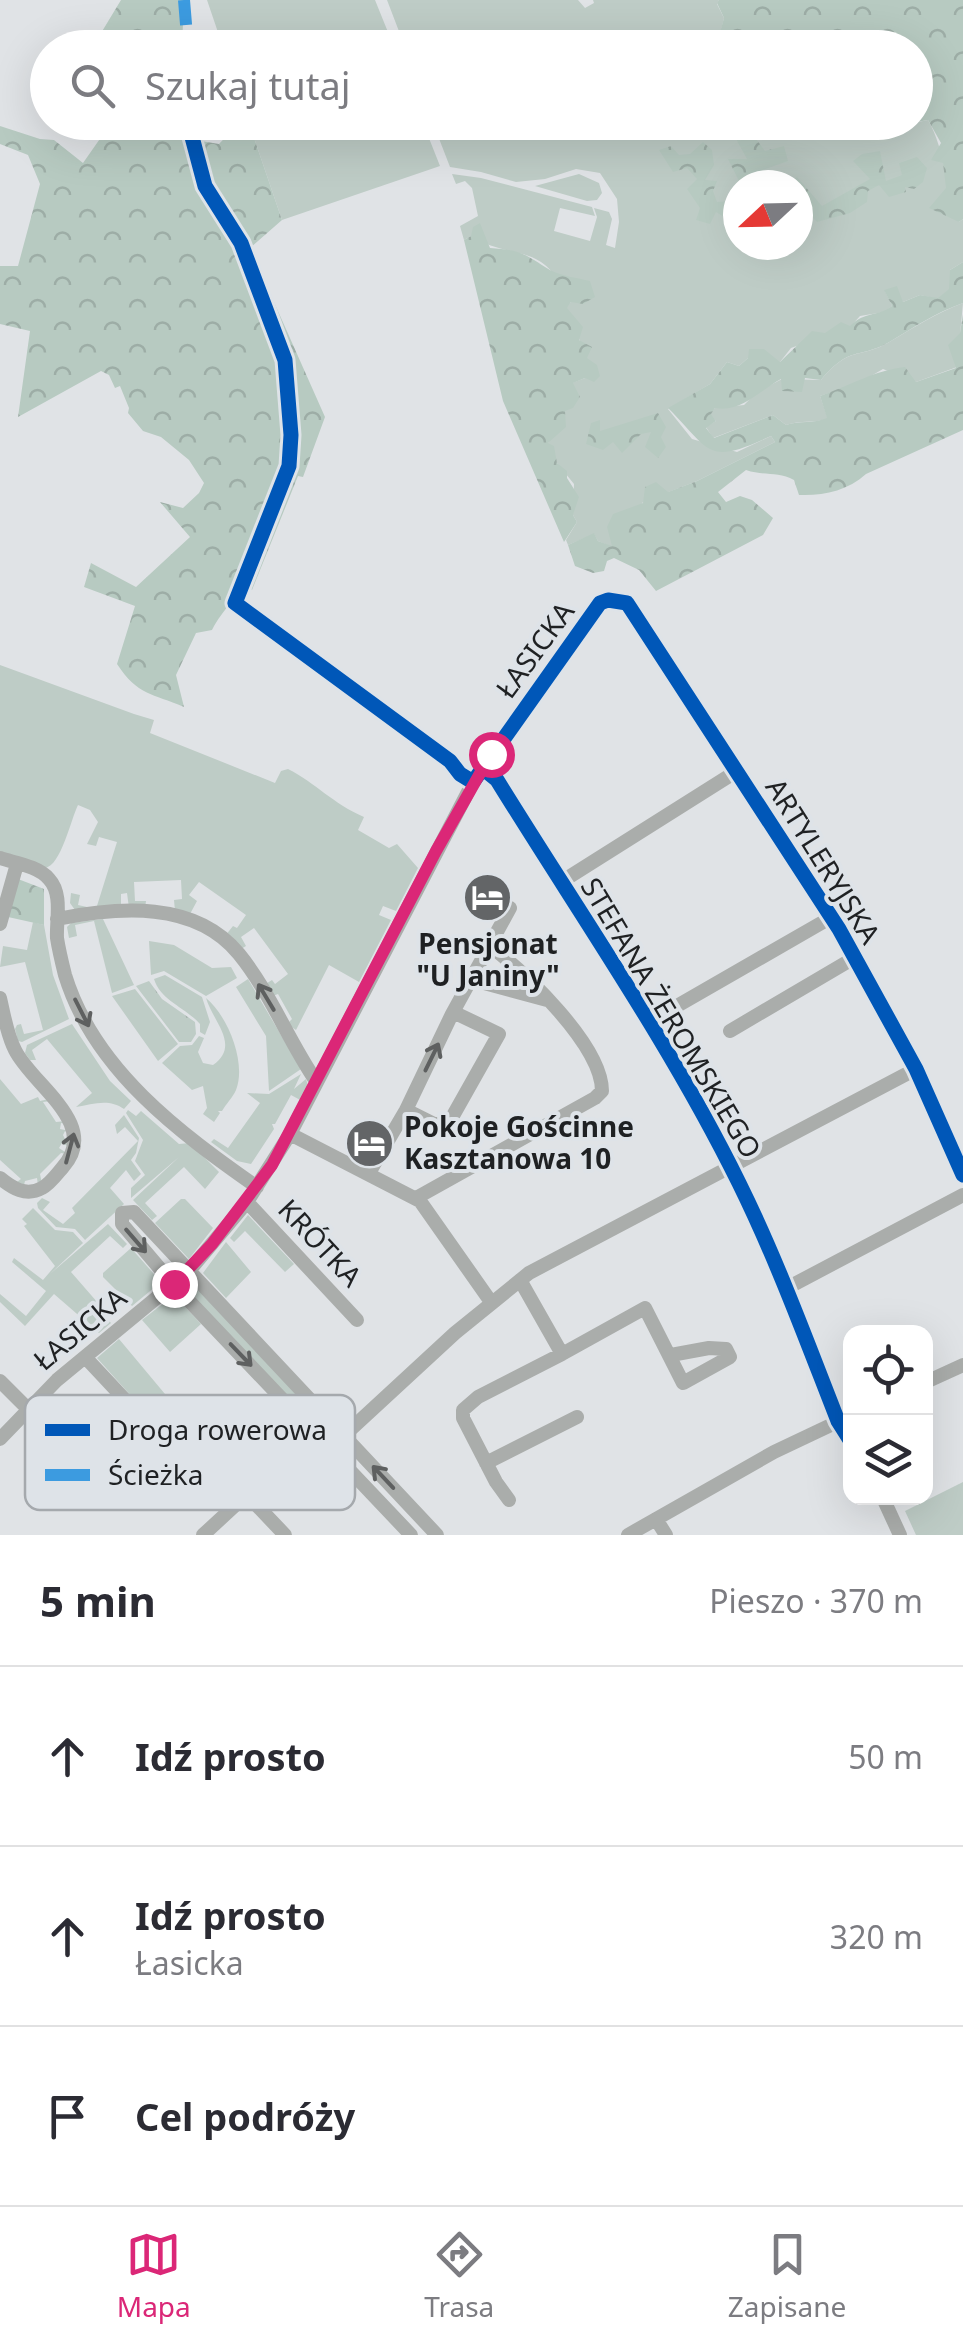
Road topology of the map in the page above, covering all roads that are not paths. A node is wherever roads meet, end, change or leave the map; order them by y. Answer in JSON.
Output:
{"nodes":[{"id":1,"x":608,"y":600,"type":"joint"},
{"id":2,"x":481,"y":767,"type":"junction"},
{"id":3,"x":736,"y":771,"type":"junction"},
{"id":4,"x":0,"y":858,"type":"edge"},
{"id":5,"x":17,"y":864,"type":"junction"},
{"id":6,"x":561,"y":882,"type":"junction"},
{"id":7,"x":510,"y":908,"type":"dead end"},
{"id":8,"x":830,"y":918,"type":"junction"},
{"id":9,"x":57,"y":920,"type":"junction"},
{"id":10,"x":0,"y":924,"type":"edge"},
{"id":11,"x":490,"y":945,"type":"junction"},
{"id":12,"x":854,"y":958,"type":"junction"},
{"id":13,"x":473,"y":980,"type":"junction"},
{"id":14,"x":0,"y":998,"type":"edge"},
{"id":15,"x":547,"y":1000,"type":"junction"},
{"id":16,"x":454,"y":1012,"type":"junction"},
{"id":17,"x":649,"y":1022,"type":"junction"},
{"id":18,"x":730,"y":1030,"type":"dead end"},
{"id":19,"x":916,"y":1070,"type":"junction"},
{"id":20,"x":316,"y":1081,"type":"junction"},
{"id":21,"x":406,"y":1110,"type":"junction"},
{"id":22,"x":290,"y":1134,"type":"junction"},
{"id":23,"x":730,"y":1165,"type":"junction"},
{"id":24,"x":369,"y":1174,"type":"junction"},
{"id":25,"x":963,"y":1175,"type":"edge"},
{"id":26,"x":1,"y":1181,"type":"edge"},
{"id":27,"x":258,"y":1187,"type":"junction"},
{"id":28,"x":963,"y":1195,"type":"edge"},
{"id":29,"x":416,"y":1198,"type":"junction"},
{"id":30,"x":247,"y":1202,"type":"junction"},
{"id":31,"x":189,"y":1271,"type":"junction"},
{"id":32,"x":520,"y":1280,"type":"junction"},
{"id":33,"x":174,"y":1284,"type":"junction"},
{"id":34,"x":785,"y":1289,"type":"junction"},
{"id":35,"x":491,"y":1302,"type":"junction"},
{"id":36,"x":357,"y":1320,"type":"dead end"},
{"id":37,"x":562,"y":1354,"type":"junction"},
{"id":38,"x":671,"y":1355,"type":"dead end"},
{"id":39,"x":85,"y":1356,"type":"junction"},
{"id":40,"x":963,"y":1366,"type":"edge"},
{"id":41,"x":933,"y":1379,"type":"edge"},
{"id":42,"x":0,"y":1381,"type":"edge"},
{"id":43,"x":42,"y":1395,"type":"edge"},
{"id":44,"x":122,"y":1395,"type":"edge"},
{"id":45,"x":280,"y":1395,"type":"edge"},
{"id":46,"x":305,"y":1395,"type":"edge"},
{"id":47,"x":25,"y":1406,"type":"edge"},
{"id":48,"x":25,"y":1410,"type":"edge"},
{"id":49,"x":843,"y":1416,"type":"edge"},
{"id":50,"x":577,"y":1417,"type":"dead end"},
{"id":51,"x":843,"y":1418,"type":"edge"},
{"id":52,"x":355,"y":1425,"type":"edge"},
{"id":53,"x":0,"y":1439,"type":"edge"},
{"id":54,"x":355,"y":1449,"type":"edge"},
{"id":55,"x":486,"y":1463,"type":"junction"},
{"id":56,"x":355,"y":1475,"type":"edge"},
{"id":57,"x":509,"y":1500,"type":"dead end"},
{"id":58,"x":886,"y":1505,"type":"edge"},
{"id":59,"x":230,"y":1510,"type":"edge"},
{"id":60,"x":261,"y":1510,"type":"edge"},
{"id":61,"x":656,"y":1519,"type":"junction"},
{"id":62,"x":203,"y":1535,"type":"edge"},
{"id":63,"x":284,"y":1535,"type":"edge"},
{"id":64,"x":411,"y":1535,"type":"edge"},
{"id":65,"x":437,"y":1535,"type":"edge"},
{"id":66,"x":628,"y":1535,"type":"edge"},
{"id":67,"x":666,"y":1535,"type":"edge"},
{"id":68,"x":900,"y":1535,"type":"edge"}],
"edges":[{"from":1,"to":2,"type":"street","name":"ŁASICKA"},
{"from":1,"to":3,"type":"street","name":"ARTYLERYJSKA"},
{"from":2,"to":6,"type":"street","name":"STEFANA ŻEROMSKIEGO"},
{"from":2,"to":20,"type":"street","name":"ŁASICKA"},
{"from":3,"to":6,"type":"street"},
{"from":3,"to":8,"type":"street","name":"ARTYLERYJSKA"},
{"from":4,"to":5,"type":"street"},
{"from":5,"to":9,"type":"street"},
{"from":5,"to":10,"type":"street"},
{"from":6,"to":17,"type":"street","name":"STEFANA ŻEROMSKIEGO"},
{"from":7,"to":11,"type":"street"},
{"from":8,"to":12,"type":"street","name":"ARTYLERYJSKA"},
{"from":8,"to":17,"type":"street"},
{"from":20,"to":9,"type":"street","one_way":true},
{"from":9,"to":27,"type":"street","one_way":true},
{"from":11,"to":13,"type":"street"},
{"from":11,"to":15,"type":"street"},
{"from":12,"to":18,"type":"street"},
{"from":12,"to":19,"type":"street","name":"ARTYLERYJSKA"},
{"from":13,"to":15,"type":"street"},
{"from":13,"to":16,"type":"street"},
{"from":26,"to":14,"type":"street","one_way":true},
{"from":15,"to":29,"type":"street"},
{"from":21,"to":16,"type":"street","one_way":true},
{"from":16,"to":21,"type":"street"},
{"from":17,"to":23,"type":"street","name":"STEFANA ŻEROMSKIEGO"},
{"from":19,"to":23,"type":"street"},
{"from":19,"to":25,"type":"street","name":"ARTYLERYJSKA"},
{"from":20,"to":22,"type":"street","name":"ŁASICKA"},
{"from":21,"to":24,"type":"street"},
{"from":22,"to":24,"type":"street"},
{"from":22,"to":27,"type":"street","name":"ŁASICKA"},
{"from":23,"to":32,"type":"street"},
{"from":23,"to":34,"type":"street","name":"STEFANA ŻEROMSKIEGO"},
{"from":24,"to":29,"type":"street"},
{"from":27,"to":30,"type":"street","name":"ŁASICKA"},
{"from":28,"to":34,"type":"street"},
{"from":29,"to":35,"type":"street"},
{"from":30,"to":31,"type":"street","name":"ŁASICKA"},
{"from":30,"to":36,"type":"street","name":"KRÓTKA"},
{"from":31,"to":33,"type":"street","name":"ŁASICKA"},
{"from":31,"to":33,"type":"street","one_way":true},
{"from":31,"to":46,"type":"street"},
{"from":32,"to":35,"type":"street"},
{"from":32,"to":37,"type":"street"},
{"from":33,"to":39,"type":"street","name":"ŁASICKA"},
{"from":33,"to":45,"type":"street","one_way":true},
{"from":34,"to":49,"type":"street","name":"STEFANA ŻEROMSKIEGO"},
{"from":35,"to":52,"type":"street"},
{"from":37,"to":38,"type":"street"},
{"from":37,"to":55,"type":"street"},
{"from":39,"to":43,"type":"street","name":"ŁASICKA"},
{"from":39,"to":44,"type":"street"},
{"from":40,"to":41,"type":"street"},
{"from":42,"to":47,"type":"street"},
{"from":48,"to":53,"type":"street","name":"ŁASICKA"},
{"from":50,"to":55,"type":"street"},
{"from":51,"to":61,"type":"street"},
{"from":65,"to":54,"type":"street","one_way":true},
{"from":55,"to":57,"type":"street"},
{"from":56,"to":64,"type":"street"},
{"from":58,"to":68,"type":"street"},
{"from":59,"to":62,"type":"street"},
{"from":60,"to":63,"type":"street"},
{"from":61,"to":66,"type":"street"},
{"from":61,"to":67,"type":"street"}]}
